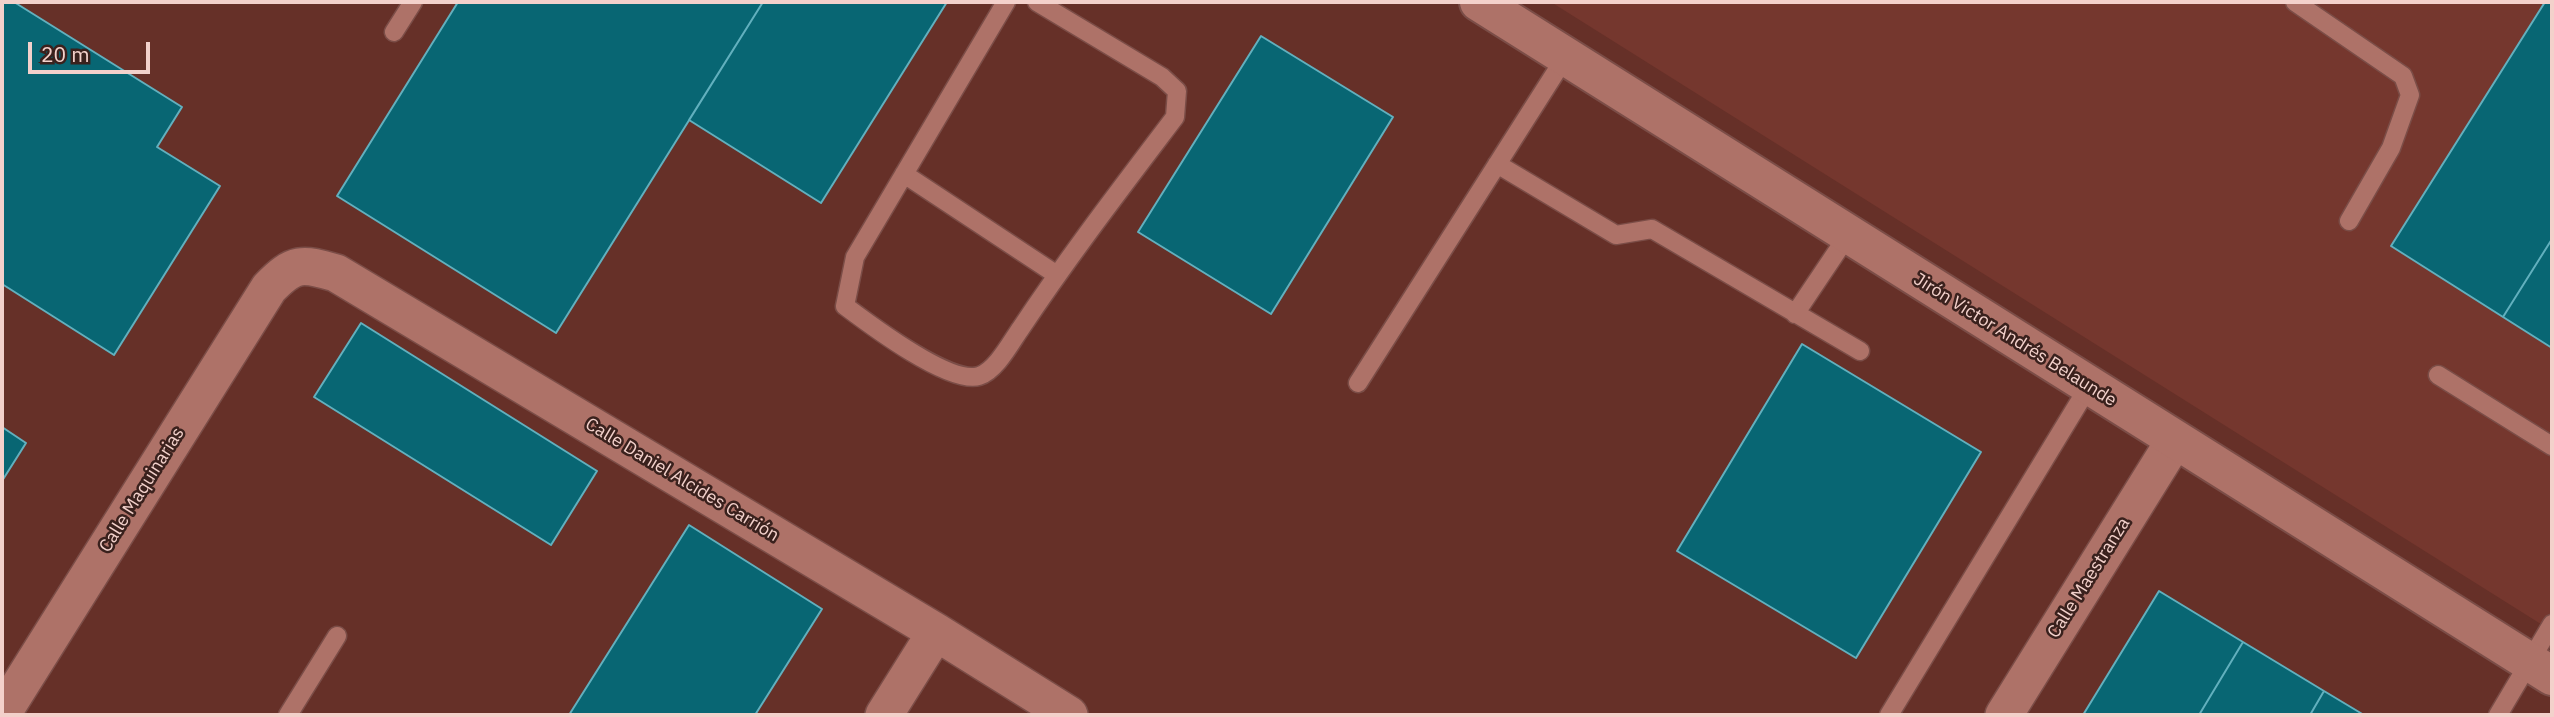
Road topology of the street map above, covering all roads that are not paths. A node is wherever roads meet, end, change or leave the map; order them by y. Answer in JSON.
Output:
{"nodes":[{"id":1,"x":413,"y":2,"type":"edge"},
{"id":2,"x":1006,"y":2,"type":"edge"},
{"id":3,"x":1037,"y":2,"type":"edge"},
{"id":4,"x":1479,"y":2,"type":"edge"},
{"id":5,"x":2295,"y":2,"type":"edge"},
{"id":6,"x":394,"y":32,"type":"dead end"},
{"id":7,"x":1566,"y":57,"type":"junction"},
{"id":8,"x":1497,"y":164,"type":"junction"},
{"id":9,"x":904,"y":174,"type":"junction"},
{"id":10,"x":2348,"y":221,"type":"dead end"},
{"id":11,"x":1848,"y":234,"type":"junction"},
{"id":12,"x":287,"y":269,"type":"joint"},
{"id":13,"x":1057,"y":275,"type":"junction"},
{"id":14,"x":1796,"y":314,"type":"junction"},
{"id":15,"x":1860,"y":351,"type":"dead end"},
{"id":16,"x":2438,"y":375,"type":"dead end"},
{"id":17,"x":1359,"y":383,"type":"dead end"},
{"id":18,"x":2089,"y":386,"type":"junction"},
{"id":19,"x":2175,"y":440,"type":"junction"},
{"id":20,"x":2552,"y":446,"type":"edge"},
{"id":21,"x":2552,"y":624,"type":"edge"},
{"id":22,"x":936,"y":632,"type":"junction"},
{"id":23,"x":337,"y":635,"type":"dead end"},
{"id":24,"x":2541,"y":669,"type":"edge"},
{"id":25,"x":2,"y":714,"type":"edge"},
{"id":26,"x":288,"y":715,"type":"edge"},
{"id":27,"x":884,"y":715,"type":"edge"},
{"id":28,"x":1069,"y":715,"type":"edge"},
{"id":29,"x":1889,"y":715,"type":"edge"},
{"id":30,"x":2004,"y":715,"type":"edge"},
{"id":31,"x":2498,"y":715,"type":"edge"}],
"edges":[{"from":1,"to":6,"type":"lane"},
{"from":2,"to":9,"type":"lane"},
{"from":3,"to":13,"type":"lane"},
{"from":4,"to":7,"type":"street","name":"Jirón Victor Andrés Belaunde"},
{"from":5,"to":10,"type":"lane"},
{"from":7,"to":8,"type":"lane"},
{"from":7,"to":11,"type":"street","name":"Jirón Victor Andrés Belaunde"},
{"from":8,"to":14,"type":"lane"},
{"from":8,"to":17,"type":"lane"},
{"from":9,"to":13,"type":"lane"},
{"from":9,"to":13,"type":"lane"},
{"from":11,"to":14,"type":"lane"},
{"from":11,"to":18,"type":"street","name":"Jirón Victor Andrés Belaunde"},
{"from":12,"to":22,"type":"street","name":"Calle Daniel Alcides Carrión"},
{"from":12,"to":25,"type":"street","name":"Calle Maquinarias"},
{"from":14,"to":15,"type":"lane"},
{"from":16,"to":20,"type":"lane"},
{"from":18,"to":19,"type":"street","name":"Jirón Victor Andrés Belaunde"},
{"from":18,"to":29,"type":"lane"},
{"from":19,"to":24,"type":"street","name":"Jirón Victor Andrés Belaunde"},
{"from":19,"to":30,"type":"street","name":"Calle Maestranza"},
{"from":21,"to":24,"type":"lane"},
{"from":22,"to":27,"type":"street"},
{"from":22,"to":28,"type":"street","name":"Calle Daniel Alcides Carrión"},
{"from":23,"to":26,"type":"lane"},
{"from":24,"to":31,"type":"lane"}]}
